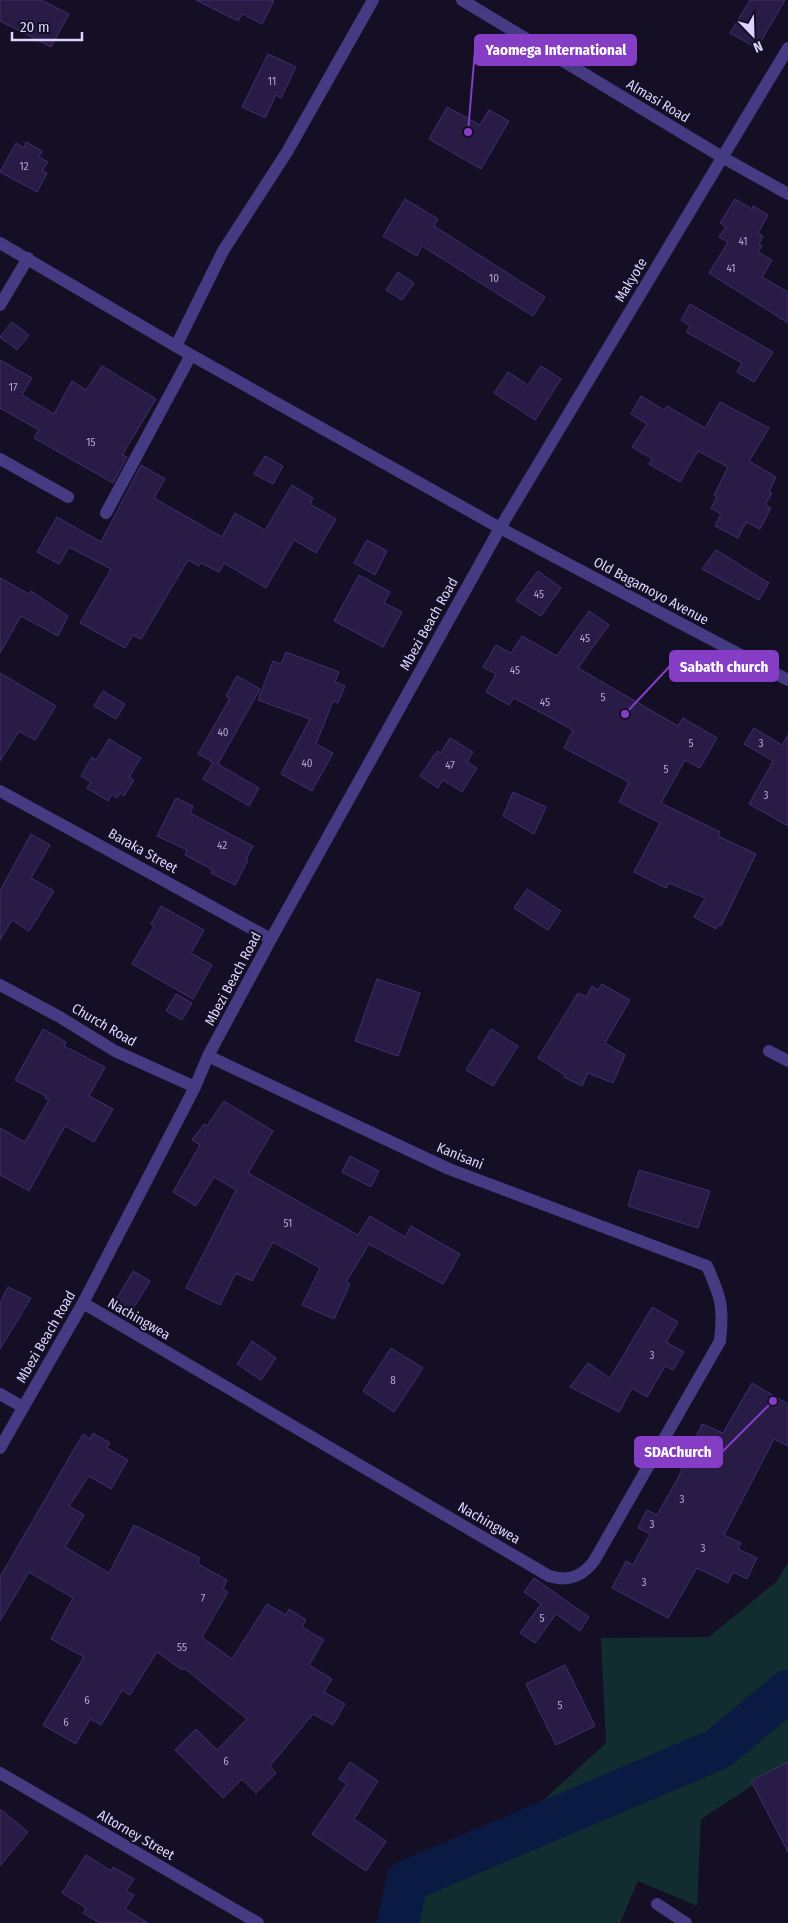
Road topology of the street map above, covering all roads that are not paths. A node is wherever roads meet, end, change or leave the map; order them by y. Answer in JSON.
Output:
{"nodes":[{"id":1,"x":373,"y":0,"type":"edge"},
{"id":2,"x":462,"y":0,"type":"edge"},
{"id":3,"x":788,"y":48,"type":"edge"},
{"id":4,"x":722,"y":157,"type":"junction"},
{"id":5,"x":788,"y":194,"type":"edge"},
{"id":6,"x":0,"y":243,"type":"edge"},
{"id":7,"x":28,"y":258,"type":"junction"},
{"id":8,"x":0,"y":305,"type":"edge"},
{"id":9,"x":176,"y":346,"type":"junction"},
{"id":10,"x":191,"y":355,"type":"junction"},
{"id":11,"x":0,"y":459,"type":"edge"},
{"id":12,"x":68,"y":497,"type":"dead end"},
{"id":13,"x":106,"y":513,"type":"dead end"},
{"id":14,"x":500,"y":528,"type":"junction"},
{"id":15,"x":788,"y":680,"type":"edge"},
{"id":16,"x":0,"y":791,"type":"edge"},
{"id":17,"x":271,"y":939,"type":"junction"},
{"id":18,"x":0,"y":985,"type":"edge"},
{"id":19,"x":768,"y":1051,"type":"dead end"},
{"id":20,"x":208,"y":1056,"type":"junction"},
{"id":21,"x":788,"y":1061,"type":"edge"},
{"id":22,"x":195,"y":1086,"type":"junction"},
{"id":23,"x":707,"y":1266,"type":"joint"},
{"id":24,"x":83,"y":1304,"type":"junction"},
{"id":25,"x":0,"y":1394,"type":"edge"},
{"id":26,"x":23,"y":1407,"type":"junction"},
{"id":27,"x":0,"y":1448,"type":"edge"},
{"id":28,"x":0,"y":1773,"type":"edge"},
{"id":29,"x":657,"y":1904,"type":"dead end"},
{"id":30,"x":258,"y":1923,"type":"edge"},
{"id":31,"x":686,"y":1923,"type":"edge"}],
"edges":[{"from":1,"to":9,"type":"street"},
{"from":2,"to":4,"type":"street","name":"Almasi Road"},
{"from":3,"to":4,"type":"street","name":"Makyote"},
{"from":4,"to":5,"type":"street","name":"Almasi Road"},
{"from":4,"to":14,"type":"street","name":"Makyote"},
{"from":6,"to":7,"type":"street","name":"Old Bagamoyo Avenue"},
{"from":7,"to":8,"type":"street"},
{"from":7,"to":9,"type":"street","name":"Old Bagamoyo Avenue"},
{"from":9,"to":10,"type":"street","name":"Old Bagamoyo Avenue"},
{"from":10,"to":13,"type":"street"},
{"from":10,"to":14,"type":"street","name":"Old Bagamoyo Avenue"},
{"from":11,"to":12,"type":"street"},
{"from":14,"to":15,"type":"street","name":"Old Bagamoyo Avenue"},
{"from":14,"to":17,"type":"street","name":"Mbezi Beach Road"},
{"from":16,"to":17,"type":"street","name":"Baraka Street"},
{"from":17,"to":20,"type":"street","name":"Mbezi Beach Road"},
{"from":18,"to":22,"type":"street","name":"Church Road"},
{"from":19,"to":21,"type":"street"},
{"from":20,"to":22,"type":"street","name":"Mbezi Beach Road"},
{"from":20,"to":23,"type":"street","name":"Kanisani"},
{"from":22,"to":24,"type":"street","name":"Mbezi Beach Road"},
{"from":23,"to":24,"type":"street","name":"Nachingwea"},
{"from":24,"to":26,"type":"street","name":"Mbezi Beach Road"},
{"from":25,"to":26,"type":"street"},
{"from":26,"to":27,"type":"street","name":"Mbezi Beach Road"},
{"from":28,"to":30,"type":"street","name":"Altorney Street"},
{"from":29,"to":31,"type":"street"}]}
